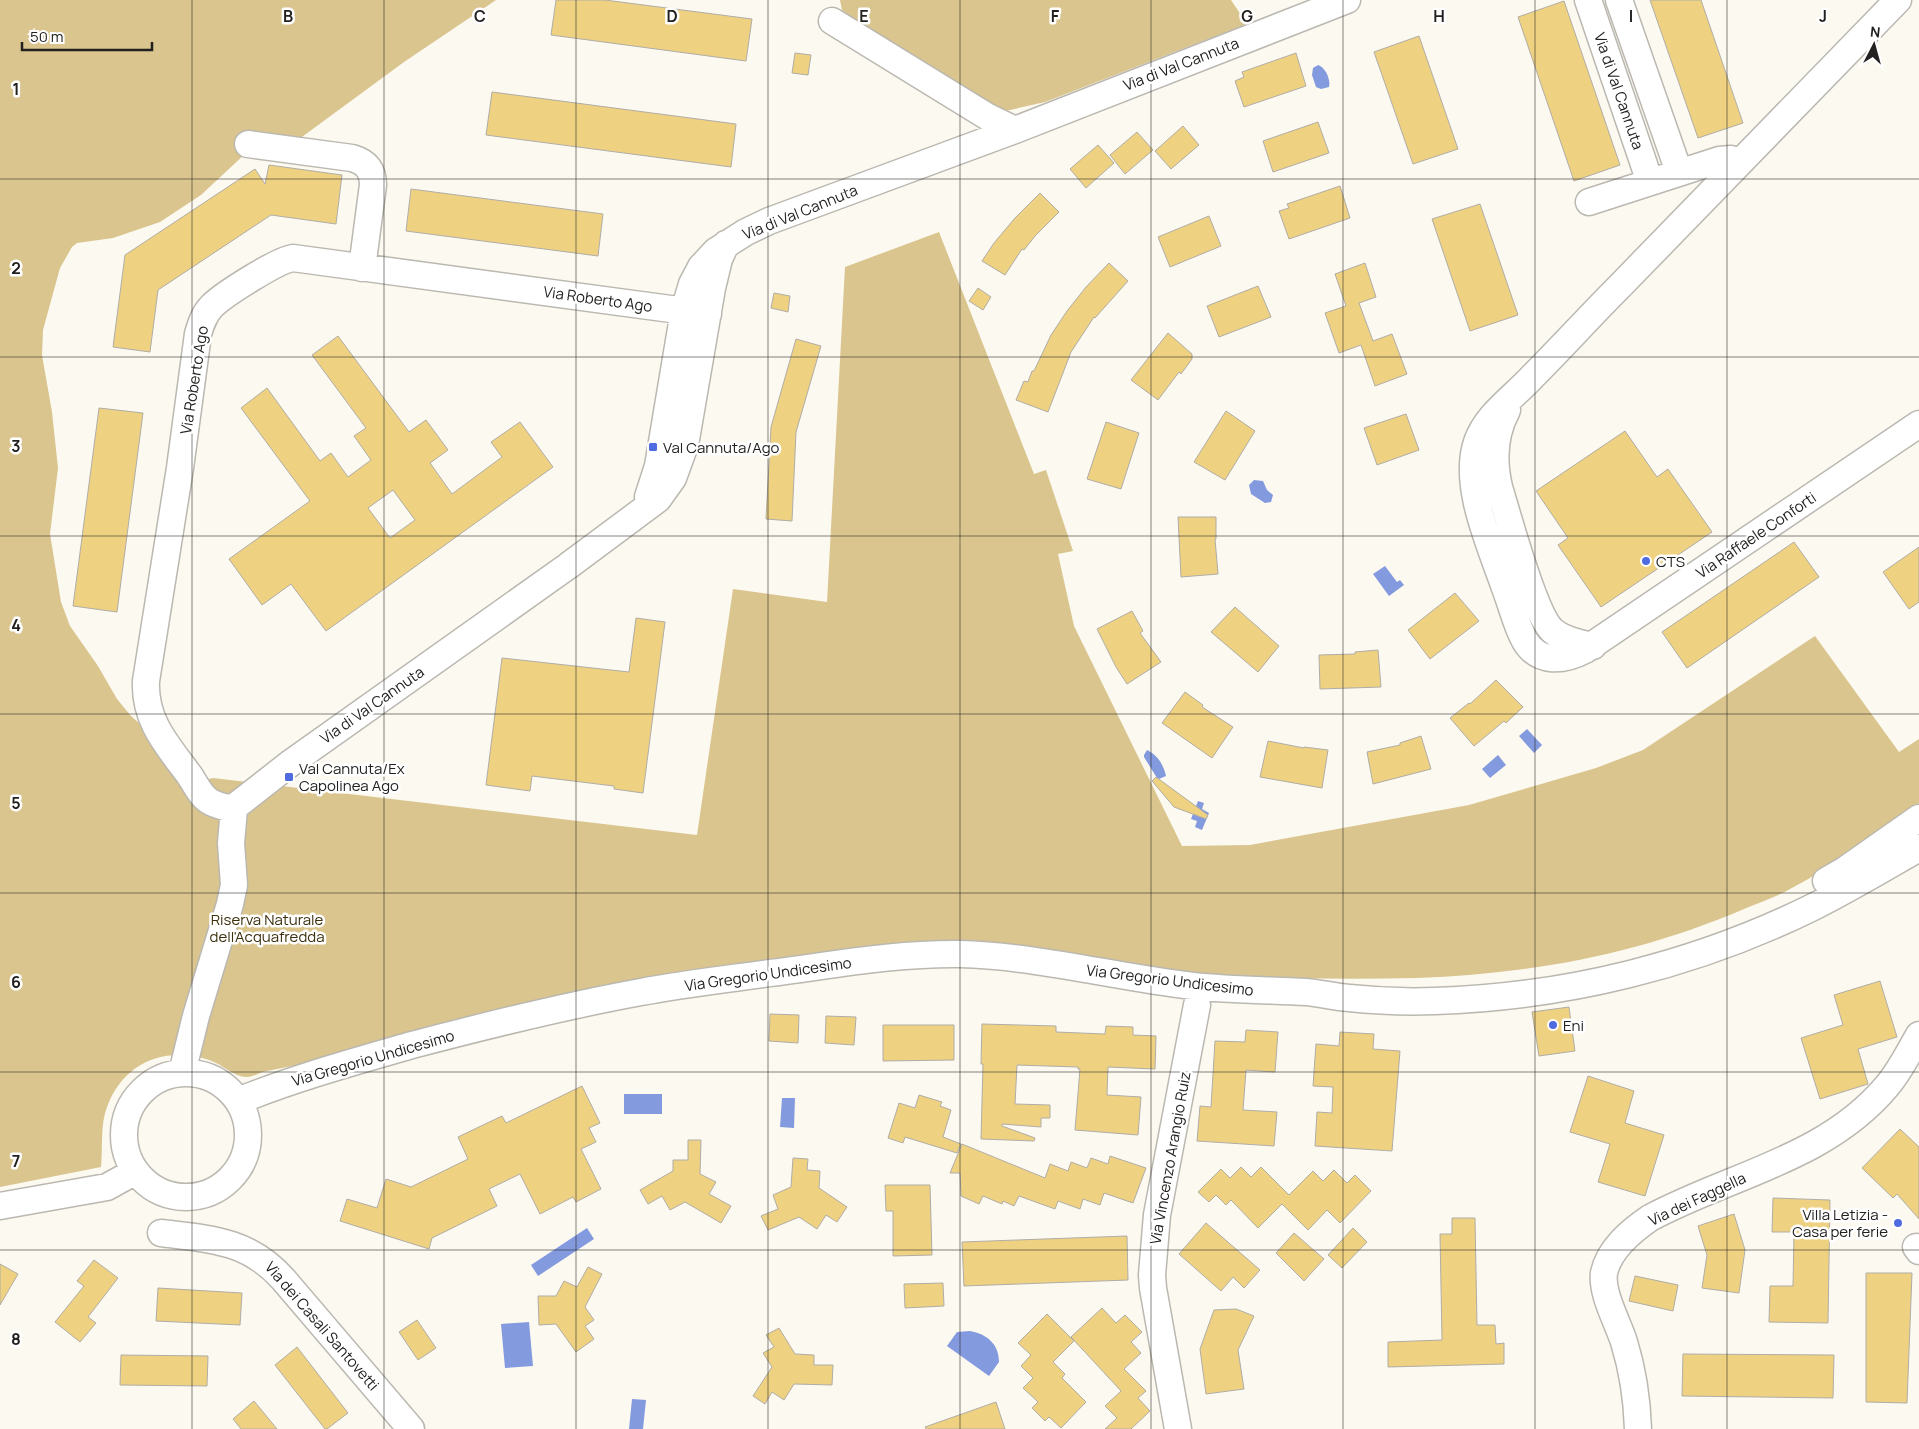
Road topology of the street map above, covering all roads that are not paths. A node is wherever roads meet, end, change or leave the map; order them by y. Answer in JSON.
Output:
{"nodes":[{"id":1,"x":1347,"y":0,"type":"edge"},
{"id":2,"x":1588,"y":0,"type":"edge"},
{"id":3,"x":1619,"y":0,"type":"edge"},
{"id":4,"x":1898,"y":0,"type":"edge"},
{"id":5,"x":832,"y":21,"type":"dead end"},
{"id":6,"x":1015,"y":130,"type":"junction"},
{"id":7,"x":248,"y":144,"type":"dead end"},
{"id":8,"x":1740,"y":162,"type":"junction"},
{"id":9,"x":1679,"y":172,"type":"junction"},
{"id":10,"x":1650,"y":182,"type":"junction"},
{"id":11,"x":1589,"y":202,"type":"dead end"},
{"id":12,"x":362,"y":268,"type":"junction"},
{"id":13,"x":696,"y":313,"type":"junction"},
{"id":14,"x":1919,"y":424,"type":"edge"},
{"id":15,"x":234,"y":809,"type":"junction"},
{"id":16,"x":1919,"y":818,"type":"edge"},
{"id":17,"x":1919,"y":848,"type":"edge"},
{"id":18,"x":1311,"y":992,"type":"junction"},
{"id":19,"x":1197,"y":1006,"type":"dead end"},
{"id":20,"x":1919,"y":1035,"type":"edge"},
{"id":21,"x":182,"y":1073,"type":"junction"},
{"id":22,"x":238,"y":1101,"type":"junction"},
{"id":23,"x":134,"y":1172,"type":"junction"},
{"id":24,"x":0,"y":1206,"type":"edge"},
{"id":25,"x":161,"y":1233,"type":"dead end"},
{"id":26,"x":411,"y":1429,"type":"edge"},
{"id":27,"x":1178,"y":1429,"type":"edge"},
{"id":28,"x":1638,"y":1429,"type":"edge"}],
"edges":[{"from":1,"to":6,"type":"street","name":"Via di Val Cannuta"},
{"from":2,"to":10,"type":"street","name":"Via di Val Cannuta"},
{"from":3,"to":9,"type":"street","name":"Via di Val Cannuta"},
{"from":4,"to":8,"type":"street","name":"Via Raffaele Conforti"},
{"from":5,"to":6,"type":"street"},
{"from":6,"to":13,"type":"street","name":"Via di Val Cannuta"},
{"from":7,"to":12,"type":"street"},
{"from":8,"to":9,"type":"street"},
{"from":8,"to":14,"type":"street","name":"Via Raffaele Conforti"},
{"from":9,"to":10,"type":"street"},
{"from":10,"to":11,"type":"street"},
{"from":12,"to":13,"type":"street","name":"Via Roberto Ago"},
{"from":12,"to":15,"type":"street","name":"Via Roberto Ago"},
{"from":13,"to":15,"type":"street","name":"Via di Val Cannuta"},
{"from":15,"to":21,"type":"street"},
{"from":16,"to":18,"type":"street","name":"Via Gregorio Undicesimo"},
{"from":17,"to":18,"type":"street","name":"Via Gregorio Undicesimo"},
{"from":18,"to":22,"type":"street","name":"Via Gregorio Undicesimo"},
{"from":19,"to":27,"type":"street","name":"Via Vincenzo Arangio Ruiz"},
{"from":20,"to":28,"type":"street","name":"Via dei Faggella"},
{"from":21,"to":22,"type":"street"},
{"from":21,"to":23,"type":"street"},
{"from":22,"to":23,"type":"street"},
{"from":23,"to":24,"type":"street"},
{"from":25,"to":26,"type":"street","name":"Via dei Casali Santovetti"}]}
